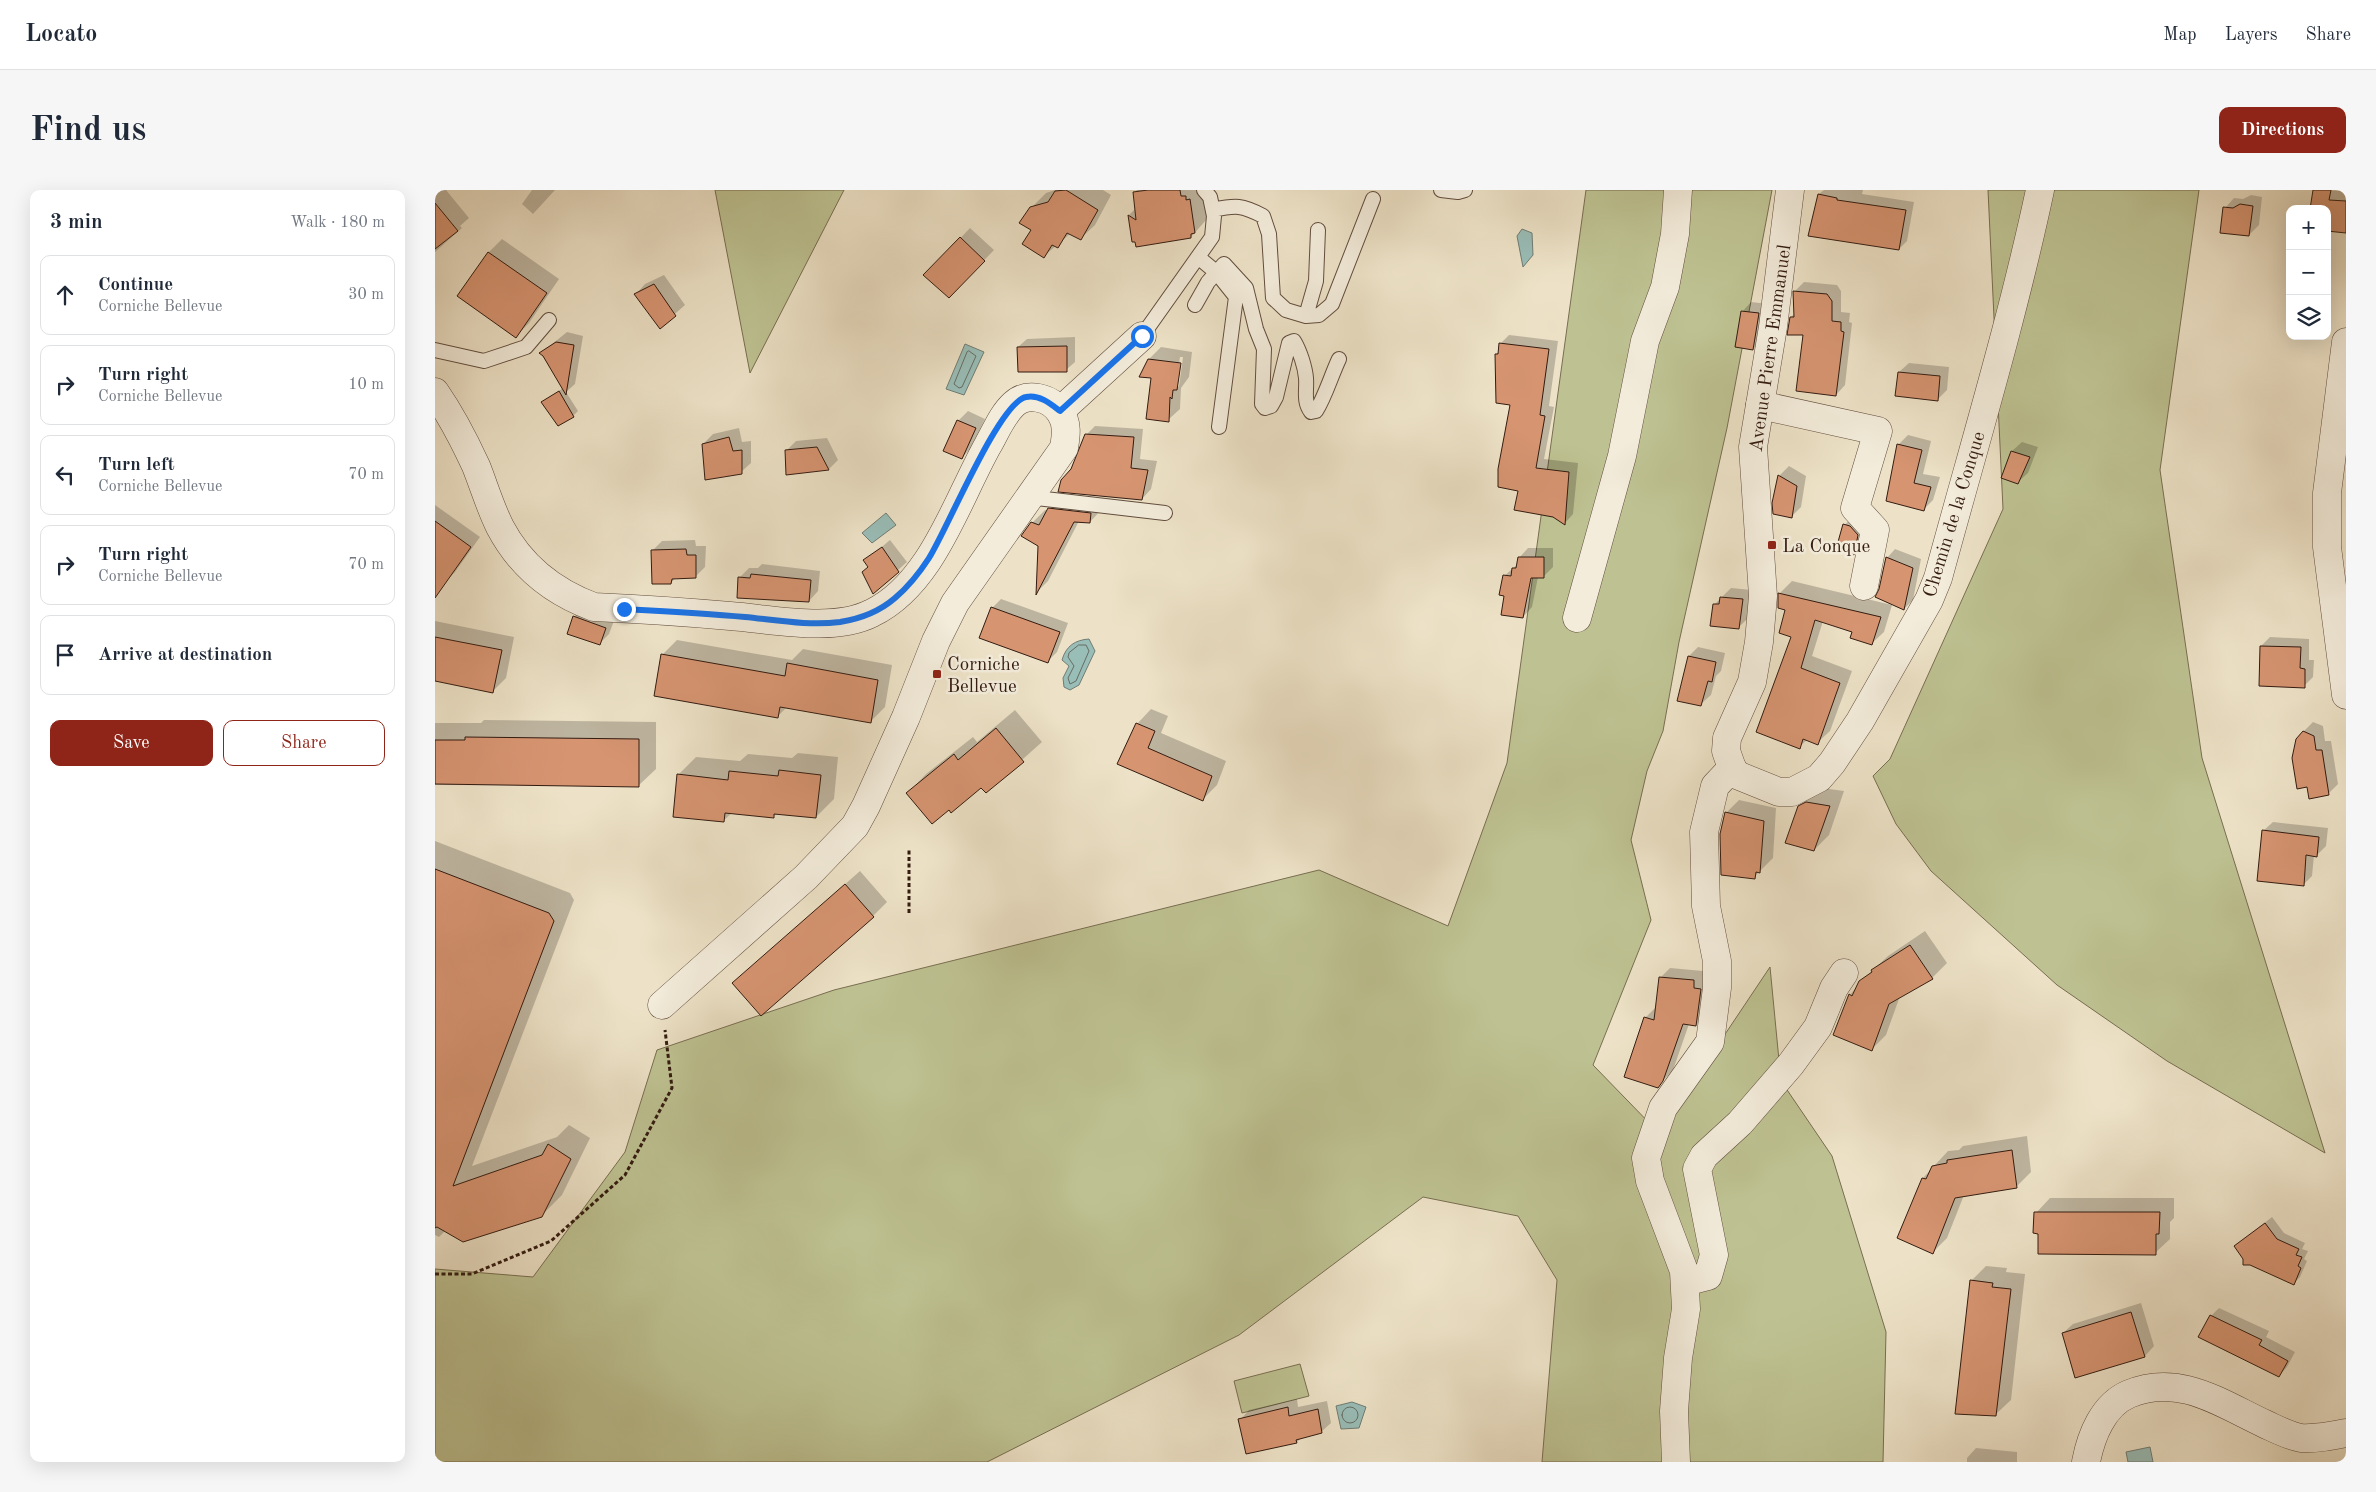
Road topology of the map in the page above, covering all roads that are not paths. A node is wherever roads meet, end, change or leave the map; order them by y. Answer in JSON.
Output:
{"nodes":[{"id":1,"x":1204,"y":190,"type":"edge"},
{"id":2,"x":1441,"y":190,"type":"edge"},
{"id":3,"x":1465,"y":190,"type":"edge"},
{"id":4,"x":1678,"y":190,"type":"edge"},
{"id":5,"x":1789,"y":190,"type":"edge"},
{"id":6,"x":2040,"y":190,"type":"edge"},
{"id":7,"x":1373,"y":199,"type":"dead end"},
{"id":8,"x":1213,"y":210,"type":"junction"},
{"id":9,"x":1318,"y":230,"type":"dead end"},
{"id":10,"x":1198,"y":257,"type":"junction"},
{"id":11,"x":1217,"y":272,"type":"junction"},
{"id":12,"x":1195,"y":305,"type":"dead end"},
{"id":13,"x":1307,"y":316,"type":"junction"},
{"id":14,"x":549,"y":320,"type":"dead end"},
{"id":15,"x":1142,"y":336,"type":"joint"},
{"id":16,"x":2346,"y":342,"type":"edge"},
{"id":17,"x":435,"y":350,"type":"edge"},
{"id":18,"x":1339,"y":359,"type":"dead end"},
{"id":19,"x":435,"y":392,"type":"edge"},
{"id":20,"x":1760,"y":405,"type":"junction"},
{"id":21,"x":1060,"y":411,"type":"junction"},
{"id":22,"x":1219,"y":428,"type":"dead end"},
{"id":23,"x":1028,"y":497,"type":"junction"},
{"id":24,"x":1165,"y":512,"type":"dead end"},
{"id":25,"x":1864,"y":586,"type":"dead end"},
{"id":26,"x":1577,"y":618,"type":"dead end"},
{"id":27,"x":2346,"y":695,"type":"edge"},
{"id":28,"x":1731,"y":768,"type":"junction"},
{"id":29,"x":1843,"y":973,"type":"dead end"},
{"id":30,"x":662,"y":1004,"type":"road end"},
{"id":31,"x":1685,"y":1282,"type":"junction"},
{"id":32,"x":2346,"y":1433,"type":"edge"},
{"id":33,"x":1675,"y":1462,"type":"edge"},
{"id":34,"x":2086,"y":1462,"type":"edge"}],
"edges":[{"from":1,"to":8,"type":"lane"},
{"from":2,"to":3,"type":"lane"},
{"from":4,"to":26,"type":"street"},
{"from":5,"to":20,"type":"street","name":"Avenue Pierre Emmanuel"},
{"from":6,"to":28,"type":"street","name":"Chemin de la Conque"},
{"from":7,"to":13,"type":"lane"},
{"from":8,"to":10,"type":"lane"},
{"from":8,"to":13,"type":"lane"},
{"from":9,"to":13,"type":"lane"},
{"from":10,"to":11,"type":"lane"},
{"from":10,"to":15,"type":"lane"},
{"from":11,"to":12,"type":"lane"},
{"from":11,"to":18,"type":"lane"},
{"from":11,"to":22,"type":"lane"},
{"from":14,"to":17,"type":"lane"},
{"from":15,"to":21,"type":"street"},
{"from":16,"to":27,"type":"street"},
{"from":19,"to":21,"type":"street"},
{"from":20,"to":25,"type":"street"},
{"from":20,"to":28,"type":"street","name":"Avenue Pierre Emmanuel"},
{"from":21,"to":23,"type":"street"},
{"from":23,"to":24,"type":"lane"},
{"from":23,"to":30,"type":"street"},
{"from":28,"to":31,"type":"street"},
{"from":29,"to":31,"type":"street"},
{"from":31,"to":33,"type":"street"},
{"from":32,"to":34,"type":"street"}]}
